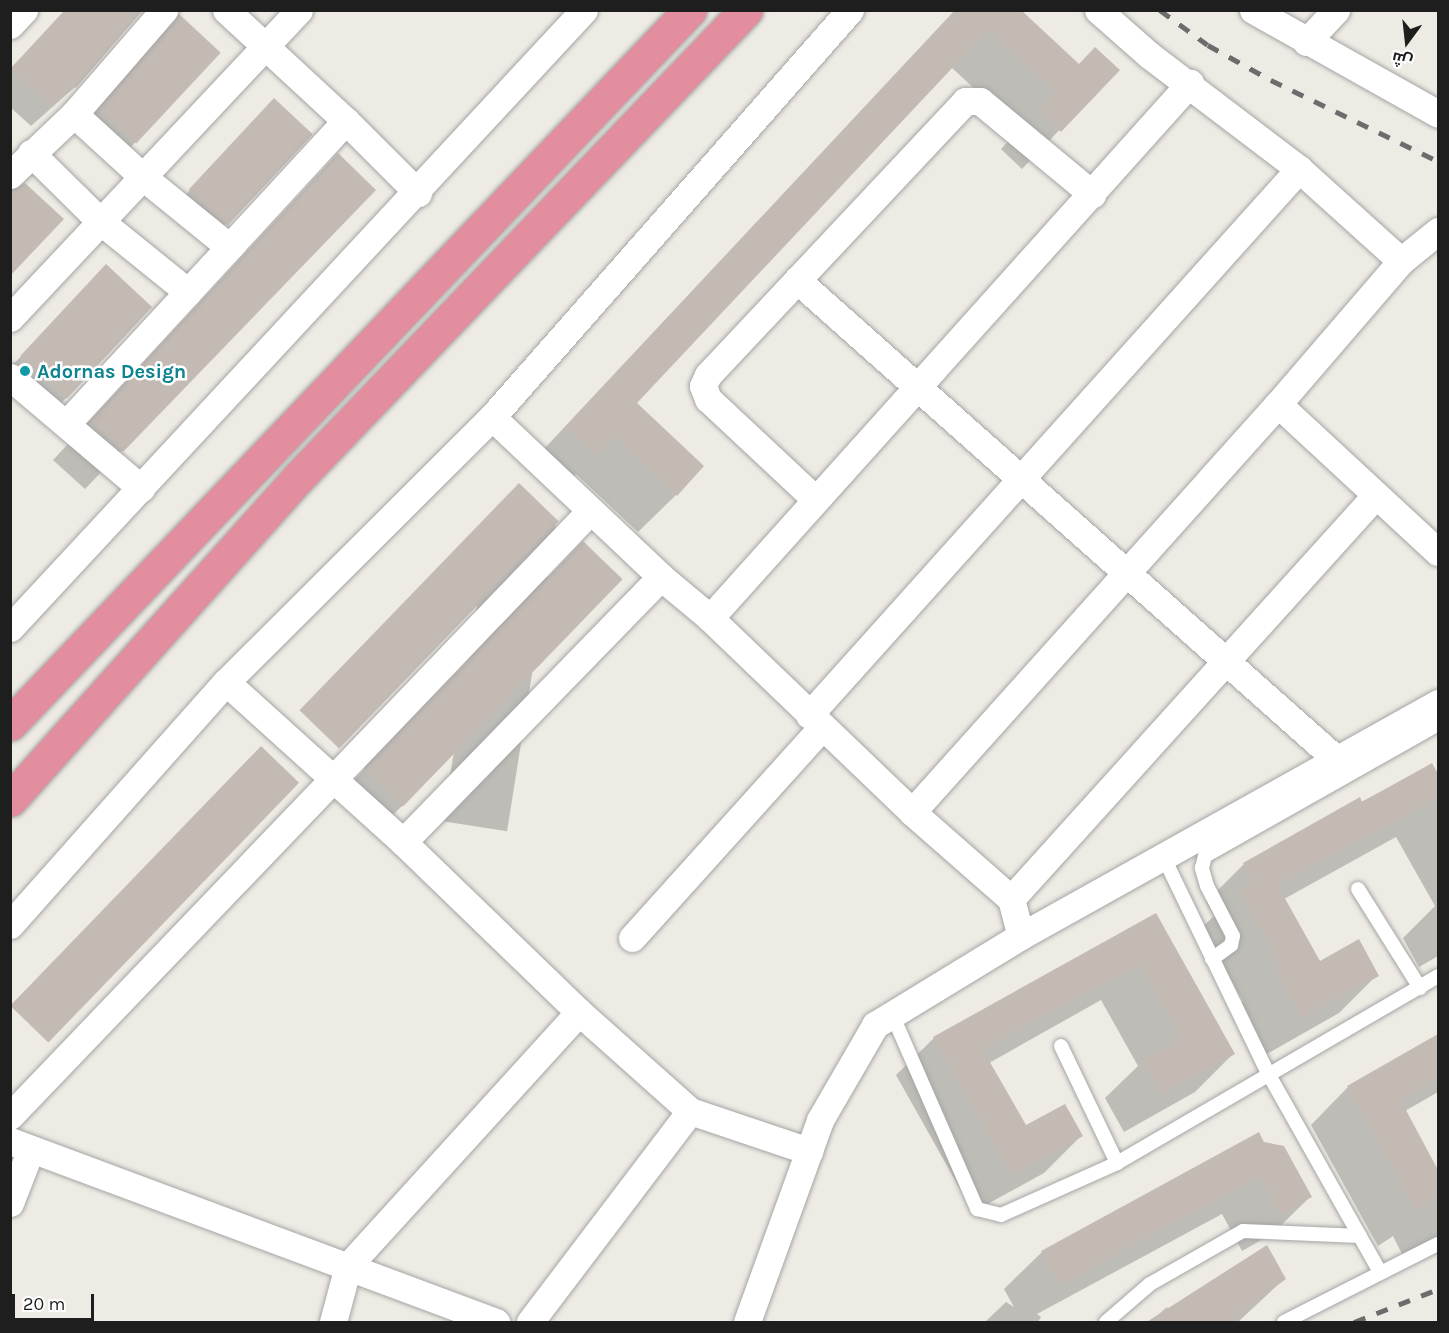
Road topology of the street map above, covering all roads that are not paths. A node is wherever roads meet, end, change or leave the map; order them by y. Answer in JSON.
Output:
{"nodes":[{"id":1,"x":24,"y":10,"type":"edge"},
{"id":2,"x":164,"y":10,"type":"edge"},
{"id":3,"x":226,"y":10,"type":"edge"},
{"id":4,"x":299,"y":10,"type":"edge"},
{"id":5,"x":584,"y":10,"type":"edge"},
{"id":6,"x":690,"y":10,"type":"edge"},
{"id":7,"x":746,"y":10,"type":"edge"},
{"id":8,"x":850,"y":10,"type":"edge"},
{"id":9,"x":1098,"y":10,"type":"edge"},
{"id":10,"x":1253,"y":10,"type":"edge"},
{"id":11,"x":1336,"y":10,"type":"edge"},
{"id":12,"x":10,"y":25,"type":"edge"},
{"id":13,"x":1306,"y":42,"type":"junction"},
{"id":14,"x":267,"y":45,"type":"junction"},
{"id":15,"x":1190,"y":83,"type":"junction"},
{"id":16,"x":74,"y":114,"type":"junction"},
{"id":17,"x":1438,"y":114,"type":"edge"},
{"id":18,"x":346,"y":120,"type":"junction"},
{"id":19,"x":31,"y":153,"type":"junction"},
{"id":20,"x":1299,"y":169,"type":"junction"},
{"id":21,"x":10,"y":175,"type":"edge"},
{"id":22,"x":143,"y":177,"type":"junction"},
{"id":23,"x":418,"y":194,"type":"junction"},
{"id":24,"x":1092,"y":194,"type":"junction"},
{"id":25,"x":100,"y":221,"type":"junction"},
{"id":26,"x":1438,"y":231,"type":"edge"},
{"id":27,"x":229,"y":247,"type":"junction"},
{"id":28,"x":1401,"y":261,"type":"junction"},
{"id":29,"x":797,"y":280,"type":"junction"},
{"id":30,"x":188,"y":292,"type":"junction"},
{"id":31,"x":10,"y":318,"type":"edge"},
{"id":32,"x":10,"y":377,"type":"edge"},
{"id":33,"x":920,"y":386,"type":"junction"},
{"id":34,"x":1278,"y":404,"type":"junction"},
{"id":35,"x":492,"y":417,"type":"junction"},
{"id":36,"x":67,"y":423,"type":"junction"},
{"id":37,"x":1024,"y":479,"type":"junction"},
{"id":38,"x":141,"y":488,"type":"junction"},
{"id":39,"x":1375,"y":496,"type":"junction"},
{"id":40,"x":815,"y":499,"type":"junction"},
{"id":41,"x":590,"y":511,"type":"junction"},
{"id":42,"x":1438,"y":552,"type":"edge"},
{"id":43,"x":1124,"y":572,"type":"junction"},
{"id":44,"x":661,"y":578,"type":"junction"},
{"id":45,"x":711,"y":618,"type":"junction"},
{"id":46,"x":10,"y":628,"type":"edge"},
{"id":47,"x":1224,"y":662,"type":"junction"},
{"id":48,"x":226,"y":682,"type":"junction"},
{"id":49,"x":1438,"y":703,"type":"edge"},
{"id":50,"x":816,"y":721,"type":"junction"},
{"id":51,"x":10,"y":724,"type":"edge"},
{"id":52,"x":1438,"y":724,"type":"edge"},
{"id":53,"x":1336,"y":759,"type":"junction"},
{"id":54,"x":332,"y":777,"type":"junction"},
{"id":55,"x":10,"y":800,"type":"edge"},
{"id":56,"x":912,"y":812,"type":"junction"},
{"id":57,"x":403,"y":842,"type":"junction"},
{"id":58,"x":1163,"y":856,"type":"junction"},
{"id":59,"x":1358,"y":889,"type":"dead end"},
{"id":60,"x":1011,"y":899,"type":"junction"},
{"id":61,"x":10,"y":925,"type":"edge"},
{"id":62,"x":1021,"y":936,"type":"junction"},
{"id":63,"x":632,"y":938,"type":"dead end"},
{"id":64,"x":1212,"y":959,"type":"junction"},
{"id":65,"x":1438,"y":976,"type":"edge"},
{"id":66,"x":1420,"y":988,"type":"junction"},
{"id":67,"x":579,"y":1011,"type":"junction"},
{"id":68,"x":892,"y":1014,"type":"junction"},
{"id":69,"x":1062,"y":1046,"type":"dead end"},
{"id":70,"x":1269,"y":1075,"type":"junction"},
{"id":71,"x":690,"y":1111,"type":"junction"},
{"id":72,"x":10,"y":1116,"type":"edge"},
{"id":73,"x":21,"y":1145,"type":"edge"},
{"id":74,"x":809,"y":1151,"type":"junction"},
{"id":75,"x":1117,"y":1163,"type":"junction"},
{"id":76,"x":10,"y":1203,"type":"edge"},
{"id":77,"x":1360,"y":1236,"type":"junction"},
{"id":78,"x":1438,"y":1244,"type":"edge"},
{"id":79,"x":348,"y":1266,"type":"junction"},
{"id":80,"x":1380,"y":1272,"type":"junction"},
{"id":81,"x":482,"y":1320,"type":"edge"},
{"id":82,"x":333,"y":1323,"type":"edge"},
{"id":83,"x":530,"y":1323,"type":"edge"},
{"id":84,"x":747,"y":1323,"type":"edge"},
{"id":85,"x":1106,"y":1323,"type":"edge"},
{"id":86,"x":1284,"y":1323,"type":"edge"}],
"edges":[{"from":1,"to":12,"type":"street"},
{"from":2,"to":16,"type":"street"},
{"from":3,"to":14,"type":"street"},
{"from":4,"to":14,"type":"street"},
{"from":5,"to":23,"type":"street"},
{"from":6,"to":51,"type":"highway"},
{"from":7,"to":55,"type":"highway"},
{"from":8,"to":35,"type":"street"},
{"from":9,"to":15,"type":"street"},
{"from":10,"to":13,"type":"street"},
{"from":11,"to":13,"type":"street"},
{"from":13,"to":17,"type":"street"},
{"from":14,"to":18,"type":"street"},
{"from":14,"to":22,"type":"street"},
{"from":15,"to":20,"type":"street"},
{"from":15,"to":24,"type":"street"},
{"from":16,"to":19,"type":"street"},
{"from":16,"to":22,"type":"street"},
{"from":18,"to":23,"type":"street"},
{"from":18,"to":27,"type":"street"},
{"from":19,"to":21,"type":"street"},
{"from":19,"to":25,"type":"street"},
{"from":20,"to":28,"type":"street"},
{"from":20,"to":37,"type":"street"},
{"from":22,"to":25,"type":"street"},
{"from":22,"to":27,"type":"street"},
{"from":23,"to":38,"type":"street"},
{"from":24,"to":29,"type":"street"},
{"from":24,"to":33,"type":"street"},
{"from":25,"to":30,"type":"street"},
{"from":25,"to":31,"type":"street"},
{"from":26,"to":28,"type":"street"},
{"from":27,"to":30,"type":"street"},
{"from":28,"to":34,"type":"street"},
{"from":29,"to":33,"type":"street"},
{"from":29,"to":40,"type":"street"},
{"from":30,"to":36,"type":"street"},
{"from":32,"to":36,"type":"street"},
{"from":33,"to":37,"type":"street"},
{"from":33,"to":40,"type":"street"},
{"from":34,"to":39,"type":"street"},
{"from":34,"to":43,"type":"street"},
{"from":35,"to":41,"type":"street"},
{"from":35,"to":48,"type":"street"},
{"from":36,"to":38,"type":"street"},
{"from":37,"to":43,"type":"street"},
{"from":37,"to":50,"type":"street"},
{"from":38,"to":46,"type":"street"},
{"from":39,"to":42,"type":"street"},
{"from":39,"to":47,"type":"street"},
{"from":40,"to":45,"type":"street"},
{"from":41,"to":44,"type":"street"},
{"from":41,"to":54,"type":"street"},
{"from":43,"to":47,"type":"street"},
{"from":43,"to":56,"type":"street"},
{"from":44,"to":45,"type":"street"},
{"from":44,"to":57,"type":"street"},
{"from":45,"to":50,"type":"street"},
{"from":47,"to":53,"type":"street"},
{"from":47,"to":60,"type":"street"},
{"from":48,"to":54,"type":"street"},
{"from":48,"to":61,"type":"street"},
{"from":49,"to":53,"type":"street"},
{"from":50,"to":56,"type":"street"},
{"from":50,"to":63,"type":"street"},
{"from":52,"to":64,"type":"lane"},
{"from":53,"to":58,"type":"street"},
{"from":54,"to":57,"type":"street"},
{"from":54,"to":72,"type":"street"},
{"from":56,"to":60,"type":"street"},
{"from":57,"to":67,"type":"street"},
{"from":58,"to":62,"type":"street"},
{"from":58,"to":64,"type":"lane"},
{"from":59,"to":66,"type":"lane"},
{"from":60,"to":62,"type":"street"},
{"from":62,"to":68,"type":"street"},
{"from":64,"to":70,"type":"lane"},
{"from":65,"to":66,"type":"lane"},
{"from":66,"to":70,"type":"lane"},
{"from":67,"to":71,"type":"street"},
{"from":67,"to":79,"type":"street"},
{"from":68,"to":74,"type":"street"},
{"from":68,"to":75,"type":"lane"},
{"from":69,"to":75,"type":"lane"},
{"from":70,"to":75,"type":"lane"},
{"from":70,"to":77,"type":"lane"},
{"from":71,"to":74,"type":"street"},
{"from":71,"to":83,"type":"street"},
{"from":73,"to":76,"type":"street"},
{"from":73,"to":79,"type":"street"},
{"from":74,"to":84,"type":"street"},
{"from":77,"to":80,"type":"lane"},
{"from":77,"to":85,"type":"lane"},
{"from":78,"to":80,"type":"lane"},
{"from":79,"to":81,"type":"street"},
{"from":79,"to":82,"type":"street"},
{"from":80,"to":86,"type":"lane"}]}
